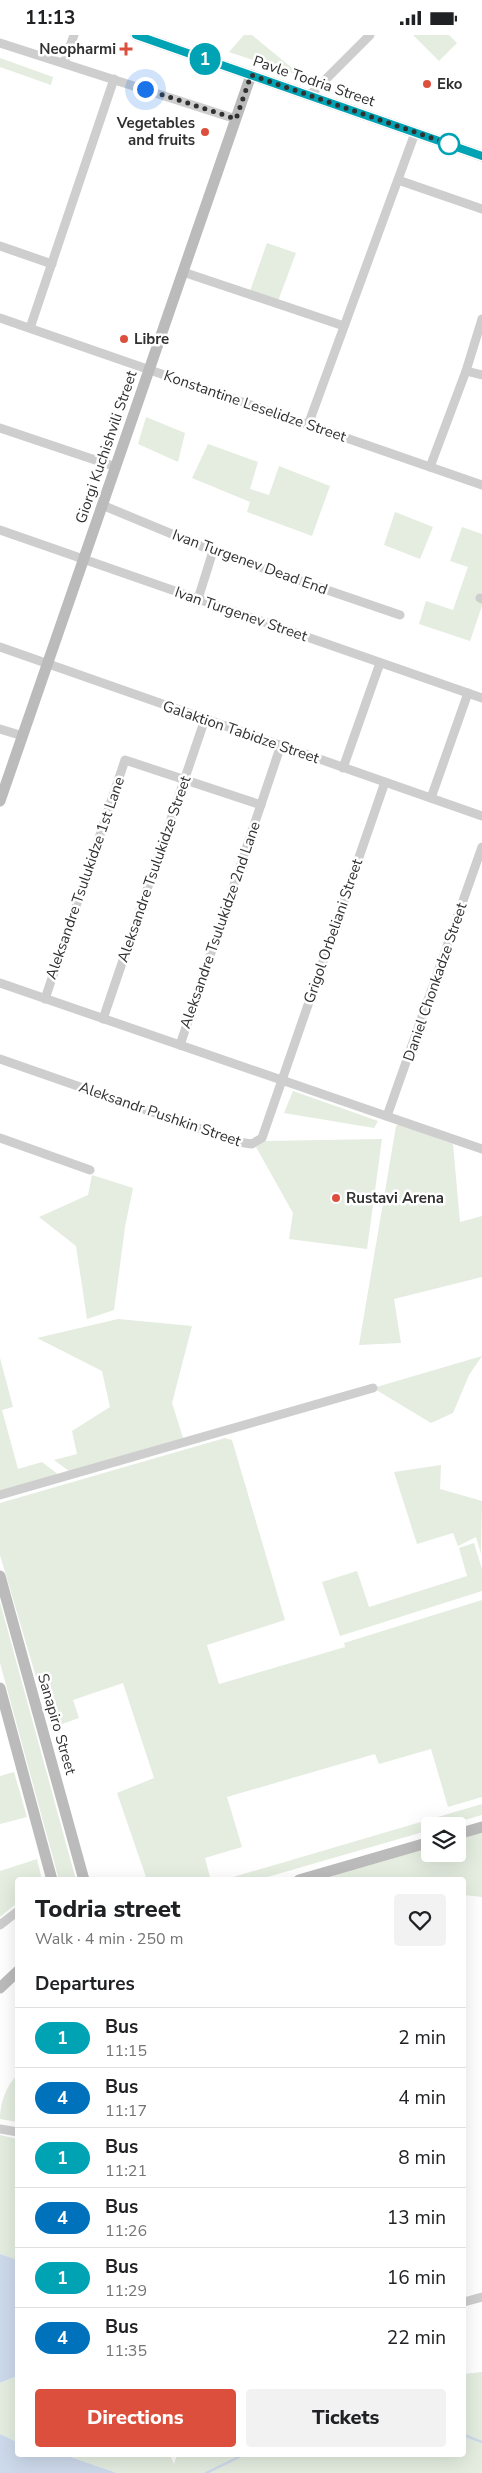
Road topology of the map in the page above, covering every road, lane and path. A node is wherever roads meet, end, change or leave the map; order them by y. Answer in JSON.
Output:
{"nodes":[{"id":1,"x":74,"y":35,"type":"edge"},
{"id":2,"x":136,"y":35,"type":"edge"},
{"id":3,"x":370,"y":35,"type":"edge"},
{"id":4,"x":0,"y":43,"type":"edge"},
{"id":5,"x":64,"y":63,"type":"junction"},
{"id":6,"x":251,"y":75,"type":"junction"},
{"id":7,"x":114,"y":79,"type":"junction"},
{"id":8,"x":309,"y":96,"type":"junction"},
{"id":9,"x":236,"y":119,"type":"junction"},
{"id":10,"x":415,"y":133,"type":"junction"},
{"id":11,"x":482,"y":156,"type":"edge"},
{"id":12,"x":398,"y":180,"type":"junction"},
{"id":13,"x":482,"y":209,"type":"edge"},
{"id":14,"x":0,"y":246,"type":"edge"},
{"id":15,"x":52,"y":264,"type":"junction"},
{"id":16,"x":183,"y":272,"type":"junction"},
{"id":17,"x":0,"y":318,"type":"edge"},
{"id":18,"x":482,"y":319,"type":"edge"},
{"id":19,"x":344,"y":325,"type":"junction"},
{"id":20,"x":30,"y":328,"type":"junction"},
{"id":21,"x":149,"y":369,"type":"junction"},
{"id":22,"x":466,"y":371,"type":"junction"},
{"id":23,"x":482,"y":375,"type":"edge"},
{"id":24,"x":308,"y":425,"type":"junction"},
{"id":25,"x":0,"y":428,"type":"edge"},
{"id":26,"x":116,"y":467,"type":"junction"},
{"id":27,"x":430,"y":467,"type":"junction"},
{"id":28,"x":482,"y":485,"type":"edge"},
{"id":29,"x":102,"y":505,"type":"junction"},
{"id":30,"x":0,"y":530,"type":"edge"},
{"id":31,"x":213,"y":551,"type":"junction"},
{"id":32,"x":84,"y":559,"type":"junction"},
{"id":33,"x":198,"y":599,"type":"junction"},
{"id":34,"x":400,"y":615,"type":"dead end"},
{"id":35,"x":0,"y":647,"type":"edge"},
{"id":36,"x":380,"y":663,"type":"junction"},
{"id":37,"x":47,"y":664,"type":"junction"},
{"id":38,"x":468,"y":693,"type":"junction"},
{"id":39,"x":482,"y":698,"type":"edge"},
{"id":40,"x":205,"y":719,"type":"junction"},
{"id":41,"x":0,"y":729,"type":"edge"},
{"id":42,"x":22,"y":736,"type":"junction"},
{"id":43,"x":281,"y":745,"type":"junction"},
{"id":44,"x":343,"y":767,"type":"junction"},
{"id":45,"x":184,"y":780,"type":"junction"},
{"id":46,"x":384,"y":782,"type":"junction"},
{"id":47,"x":431,"y":798,"type":"junction"},
{"id":48,"x":0,"y":801,"type":"edge"},
{"id":49,"x":261,"y":805,"type":"junction"},
{"id":50,"x":482,"y":816,"type":"edge"},
{"id":51,"x":482,"y":847,"type":"edge"},
{"id":52,"x":0,"y":983,"type":"edge"},
{"id":53,"x":45,"y":999,"type":"junction"},
{"id":54,"x":103,"y":1019,"type":"junction"},
{"id":55,"x":180,"y":1045,"type":"junction"},
{"id":56,"x":0,"y":1059,"type":"edge"},
{"id":57,"x":282,"y":1080,"type":"junction"},
{"id":58,"x":387,"y":1116,"type":"junction"},
{"id":59,"x":0,"y":1138,"type":"edge"},
{"id":60,"x":482,"y":1149,"type":"edge"},
{"id":61,"x":90,"y":1170,"type":"dead end"},
{"id":62,"x":372,"y":1388,"type":"dead end"},
{"id":63,"x":0,"y":1495,"type":"edge"},
{"id":64,"x":0,"y":1576,"type":"edge"},
{"id":65,"x":0,"y":1688,"type":"edge"},
{"id":66,"x":482,"y":1827,"type":"edge"},
{"id":67,"x":466,"y":1832,"type":"edge"},
{"id":68,"x":421,"y":1845,"type":"edge"},
{"id":69,"x":51,"y":1877,"type":"edge"},
{"id":70,"x":83,"y":1877,"type":"edge"},
{"id":71,"x":309,"y":1877,"type":"edge"},
{"id":72,"x":15,"y":1913,"type":"edge"},
{"id":73,"x":0,"y":1925,"type":"edge"},
{"id":74,"x":15,"y":1974,"type":"edge"},
{"id":75,"x":0,"y":1988,"type":"edge"},
{"id":76,"x":0,"y":2129,"type":"edge"},
{"id":77,"x":15,"y":2132,"type":"edge"},
{"id":78,"x":482,"y":2297,"type":"edge"},
{"id":79,"x":466,"y":2301,"type":"edge"}],
"edges":[{"from":1,"to":5,"type":"street"},
{"from":2,"to":6,"type":"street","name":"Pavle Todria Street"},
{"from":3,"to":8,"type":"street"},
{"from":4,"to":5,"type":"street"},
{"from":5,"to":7,"type":"street"},
{"from":6,"to":8,"type":"street","name":"Pavle Todria Street"},
{"from":6,"to":9,"type":"street","name":"Giorgi Kuchishvili Street"},
{"from":7,"to":9,"type":"street"},
{"from":7,"to":15,"type":"street"},
{"from":8,"to":10,"type":"street","name":"Pavle Todria Street"},
{"from":9,"to":16,"type":"street","name":"Giorgi Kuchishvili Street"},
{"from":10,"to":11,"type":"street","name":"Pavle Todria Street"},
{"from":10,"to":12,"type":"street"},
{"from":12,"to":13,"type":"street"},
{"from":12,"to":19,"type":"street"},
{"from":14,"to":15,"type":"street"},
{"from":15,"to":20,"type":"street"},
{"from":16,"to":19,"type":"street"},
{"from":16,"to":21,"type":"street","name":"Giorgi Kuchishvili Street"},
{"from":17,"to":20,"type":"street","name":"Konstantine Leselidze Street"},
{"from":18,"to":22,"type":"street"},
{"from":19,"to":24,"type":"street"},
{"from":20,"to":21,"type":"street","name":"Konstantine Leselidze Street"},
{"from":21,"to":24,"type":"street","name":"Konstantine Leselidze Street"},
{"from":21,"to":26,"type":"street","name":"Giorgi Kuchishvili Street"},
{"from":22,"to":23,"type":"street"},
{"from":22,"to":27,"type":"street"},
{"from":24,"to":27,"type":"street","name":"Konstantine Leselidze Street"},
{"from":25,"to":26,"type":"street"},
{"from":26,"to":29,"type":"street","name":"Giorgi Kuchishvili Street"},
{"from":27,"to":28,"type":"street","name":"Konstantine Leselidze Street"},
{"from":29,"to":31,"type":"street","name":"Ivan Turgenev Dead End"},
{"from":29,"to":32,"type":"street","name":"Giorgi Kuchishvili Street"},
{"from":30,"to":32,"type":"street","name":"Ivan Turgenev Street"},
{"from":31,"to":33,"type":"street"},
{"from":31,"to":34,"type":"street","name":"Ivan Turgenev Dead End"},
{"from":32,"to":33,"type":"street","name":"Ivan Turgenev Street"},
{"from":32,"to":37,"type":"street","name":"Giorgi Kuchishvili Street"},
{"from":33,"to":36,"type":"street","name":"Ivan Turgenev Street"},
{"from":35,"to":37,"type":"street","name":"Galaktion Tabidze Street"},
{"from":36,"to":38,"type":"street","name":"Ivan Turgenev Street"},
{"from":36,"to":44,"type":"street"},
{"from":37,"to":40,"type":"street","name":"Galaktion Tabidze Street"},
{"from":37,"to":42,"type":"street","name":"Giorgi Kuchishvili Street"},
{"from":38,"to":39,"type":"street","name":"Ivan Turgenev Street"},
{"from":38,"to":47,"type":"street"},
{"from":40,"to":43,"type":"street","name":"Galaktion Tabidze Street"},
{"from":40,"to":45,"type":"street","name":"Aleksandre Tsulukidze Street"},
{"from":41,"to":42,"type":"street"},
{"from":42,"to":48,"type":"street","name":"Giorgi Kuchishvili Street"},
{"from":43,"to":44,"type":"street","name":"Galaktion Tabidze Street"},
{"from":43,"to":49,"type":"street","name":"Aleksandre Tsulukidze 2nd Lane"},
{"from":44,"to":46,"type":"street","name":"Galaktion Tabidze Street"},
{"from":45,"to":49,"type":"street","name":"Aleksandre Tsulukidze 2nd Lane"},
{"from":45,"to":53,"type":"street","name":"Aleksandre Tsulukidze 1st Lane"},
{"from":45,"to":54,"type":"street","name":"Aleksandre Tsulukidze Street"},
{"from":46,"to":47,"type":"street","name":"Galaktion Tabidze Street"},
{"from":46,"to":57,"type":"street","name":"Grigol Orbeliani Street"},
{"from":47,"to":50,"type":"street","name":"Galaktion Tabidze Street"},
{"from":49,"to":55,"type":"street","name":"Aleksandre Tsulukidze 2nd Lane"},
{"from":51,"to":58,"type":"street","name":"Daniel Chonkadze Street"},
{"from":52,"to":53,"type":"street"},
{"from":53,"to":54,"type":"street"},
{"from":54,"to":55,"type":"street"},
{"from":55,"to":57,"type":"street"},
{"from":56,"to":57,"type":"street","name":"Aleksandr Pushkin Street"},
{"from":57,"to":58,"type":"street"},
{"from":58,"to":60,"type":"street"},
{"from":59,"to":61,"type":"street"},
{"from":62,"to":63,"type":"street"},
{"from":64,"to":70,"type":"street","name":"Sanapiro Street"},
{"from":65,"to":69,"type":"street"},
{"from":66,"to":67,"type":"street"},
{"from":68,"to":71,"type":"street"},
{"from":72,"to":73,"type":"street"},
{"from":74,"to":75,"type":"street"},
{"from":76,"to":77,"type":"street"},
{"from":78,"to":79,"type":"street"}]}
